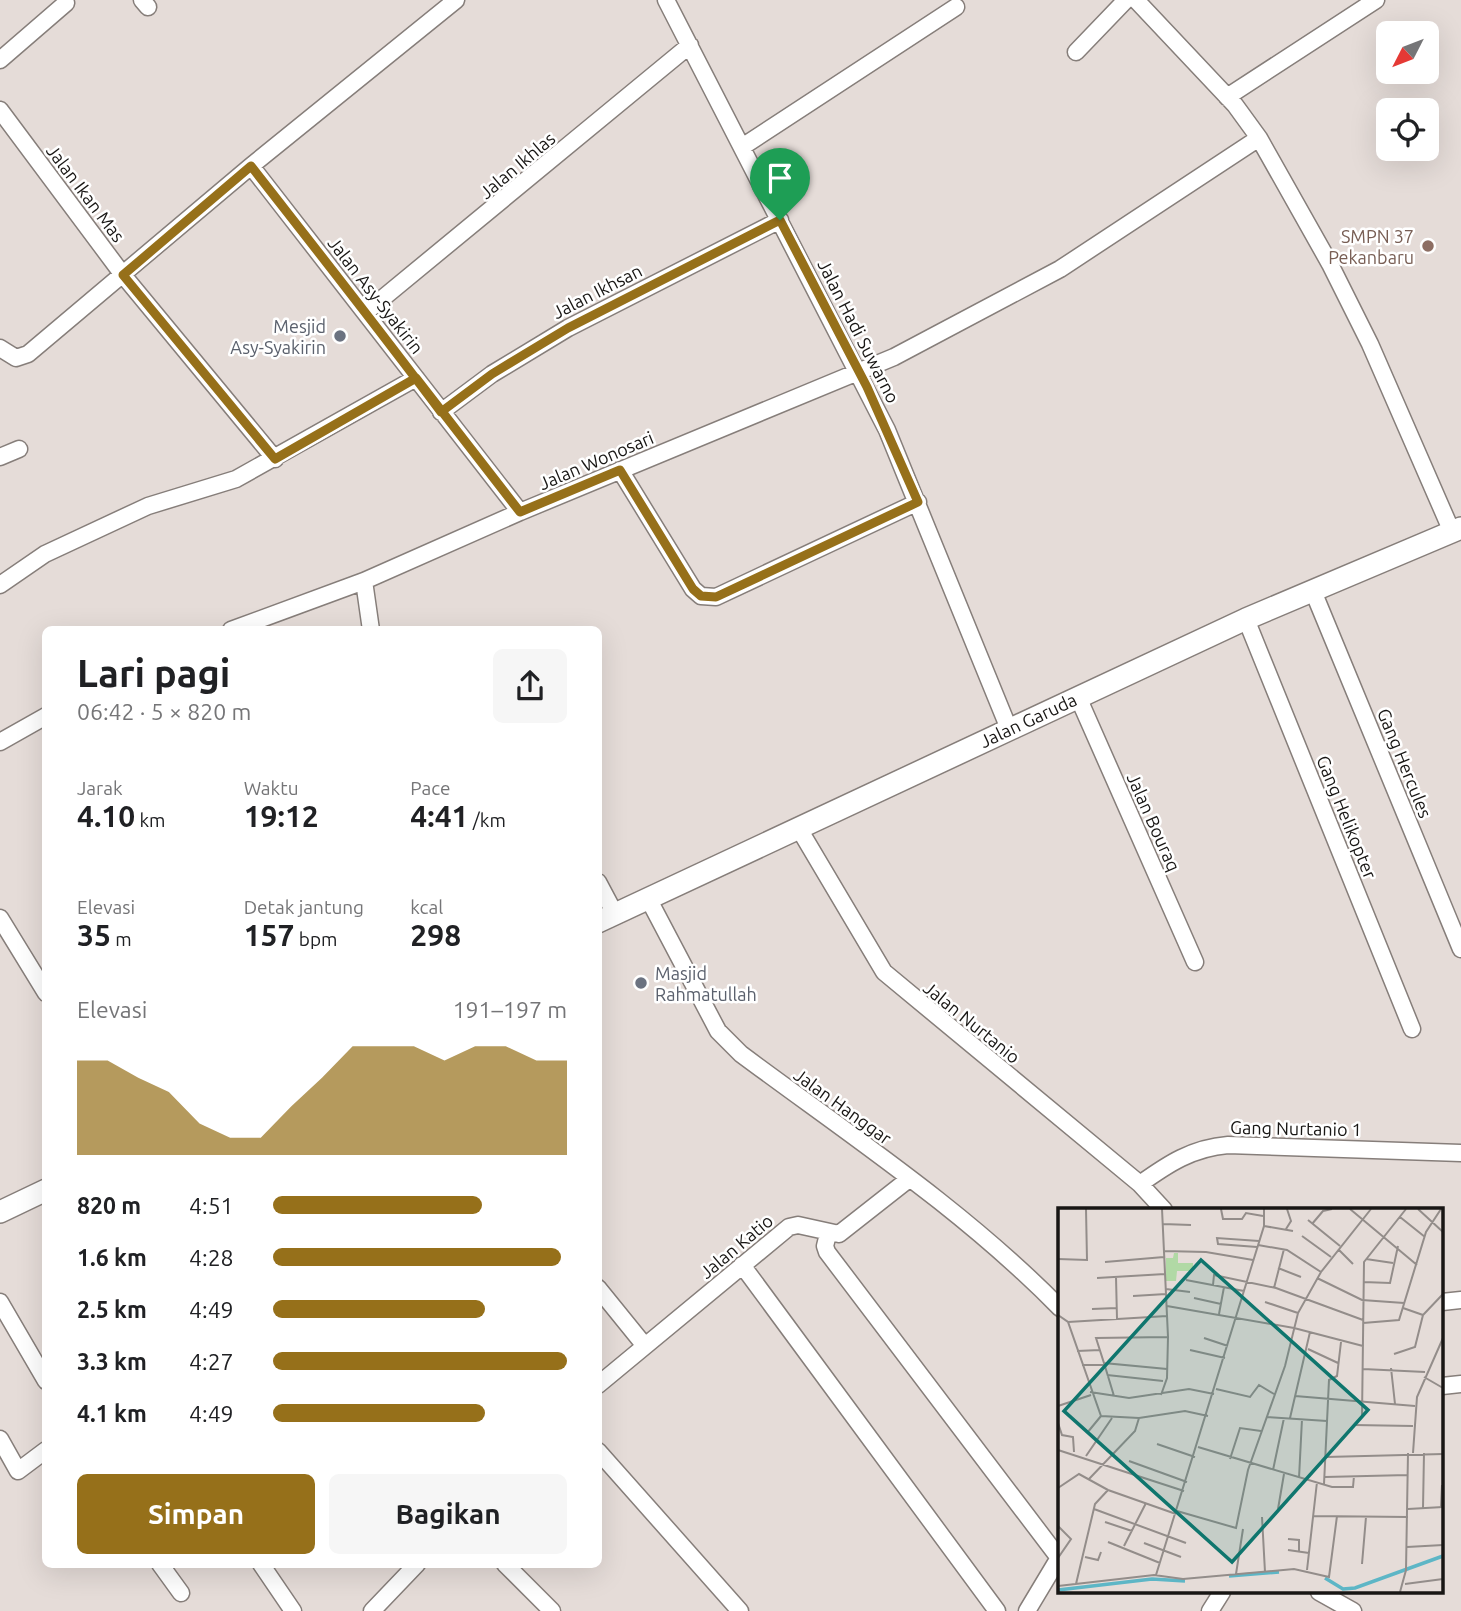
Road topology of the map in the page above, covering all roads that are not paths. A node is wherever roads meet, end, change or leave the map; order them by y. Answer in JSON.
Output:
{"nodes":[{"id":1,"x":666,"y":0,"type":"edge"},
{"id":2,"x":1126,"y":0,"type":"edge"},
{"id":3,"x":1136,"y":0,"type":"edge"},
{"id":4,"x":1376,"y":0,"type":"edge"},
{"id":5,"x":452,"y":1,"type":"edge"},
{"id":6,"x":66,"y":3,"type":"dead end"},
{"id":7,"x":956,"y":7,"type":"dead end"},
{"id":8,"x":690,"y":46,"type":"junction"},
{"id":9,"x":1076,"y":52,"type":"dead end"},
{"id":10,"x":0,"y":60,"type":"edge"},
{"id":11,"x":1227,"y":97,"type":"junction"},
{"id":12,"x":0,"y":110,"type":"edge"},
{"id":13,"x":1259,"y":138,"type":"junction"},
{"id":14,"x":742,"y":147,"type":"junction"},
{"id":15,"x":251,"y":166,"type":"junction"},
{"id":16,"x":780,"y":220,"type":"junction"},
{"id":17,"x":123,"y":275,"type":"junction"},
{"id":18,"x":366,"y":312,"type":"junction"},
{"id":19,"x":0,"y":348,"type":"edge"},
{"id":20,"x":857,"y":371,"type":"junction"},
{"id":21,"x":416,"y":378,"type":"junction"},
{"id":22,"x":441,"y":412,"type":"junction"},
{"id":23,"x":19,"y":449,"type":"dead end"},
{"id":24,"x":0,"y":457,"type":"edge"},
{"id":25,"x":275,"y":459,"type":"junction"},
{"id":26,"x":620,"y":470,"type":"junction"},
{"id":27,"x":918,"y":502,"type":"junction"},
{"id":28,"x":520,"y":512,"type":"junction"},
{"id":29,"x":1457,"y":530,"type":"edge"},
{"id":30,"x":364,"y":582,"type":"junction"},
{"id":31,"x":0,"y":585,"type":"edge"},
{"id":32,"x":1313,"y":591,"type":"junction"},
{"id":33,"x":1246,"y":619,"type":"junction"},
{"id":34,"x":242,"y":626,"type":"edge"},
{"id":35,"x":370,"y":626,"type":"edge"},
{"id":36,"x":1078,"y":697,"type":"junction"},
{"id":37,"x":42,"y":718,"type":"edge"},
{"id":38,"x":1009,"y":729,"type":"junction"},
{"id":39,"x":0,"y":743,"type":"edge"},
{"id":40,"x":798,"y":827,"type":"junction"},
{"id":41,"x":602,"y":898,"type":"edge"},
{"id":42,"x":648,"y":898,"type":"junction"},
{"id":43,"x":0,"y":918,"type":"edge"},
{"id":44,"x":607,"y":918,"type":"edge"},
{"id":45,"x":1461,"y":949,"type":"edge"},
{"id":46,"x":1195,"y":962,"type":"dead end"},
{"id":47,"x":42,"y":986,"type":"edge"},
{"id":48,"x":1412,"y":1030,"type":"dead end"},
{"id":49,"x":1461,"y":1153,"type":"edge"},
{"id":50,"x":909,"y":1179,"type":"junction"},
{"id":51,"x":1140,"y":1184,"type":"junction"},
{"id":52,"x":42,"y":1192,"type":"edge"},
{"id":53,"x":1162,"y":1208,"type":"edge"},
{"id":54,"x":0,"y":1212,"type":"edge"},
{"id":55,"x":828,"y":1234,"type":"junction"},
{"id":56,"x":743,"y":1265,"type":"junction"},
{"id":57,"x":602,"y":1293,"type":"edge"},
{"id":58,"x":0,"y":1302,"type":"edge"},
{"id":59,"x":1058,"y":1306,"type":"edge"},
{"id":60,"x":645,"y":1346,"type":"junction"},
{"id":61,"x":38,"y":1353,"type":"edge"},
{"id":62,"x":602,"y":1382,"type":"edge"},
{"id":63,"x":0,"y":1439,"type":"edge"},
{"id":64,"x":42,"y":1453,"type":"edge"},
{"id":65,"x":602,"y":1456,"type":"edge"},
{"id":66,"x":1058,"y":1554,"type":"edge"},
{"id":67,"x":1058,"y":1560,"type":"edge"},
{"id":68,"x":163,"y":1568,"type":"edge"},
{"id":69,"x":264,"y":1568,"type":"edge"},
{"id":70,"x":409,"y":1568,"type":"edge"},
{"id":71,"x":509,"y":1568,"type":"edge"},
{"id":72,"x":181,"y":1593,"type":"dead end"},
{"id":73,"x":1221,"y":1594,"type":"edge"},
{"id":74,"x":1323,"y":1594,"type":"edge"},
{"id":75,"x":293,"y":1611,"type":"edge"},
{"id":76,"x":372,"y":1611,"type":"edge"},
{"id":77,"x":552,"y":1611,"type":"edge"},
{"id":78,"x":740,"y":1611,"type":"edge"},
{"id":79,"x":997,"y":1611,"type":"edge"},
{"id":80,"x":1027,"y":1611,"type":"edge"},
{"id":81,"x":1210,"y":1611,"type":"edge"},
{"id":82,"x":1353,"y":1611,"type":"edge"}],
"edges":[{"from":1,"to":8,"type":"street","name":"Jalan Hadi Suwarno"},
{"from":2,"to":9,"type":"street"},
{"from":3,"to":11,"type":"street"},
{"from":4,"to":11,"type":"street"},
{"from":5,"to":15,"type":"street"},
{"from":6,"to":10,"type":"street"},
{"from":7,"to":14,"type":"street"},
{"from":8,"to":14,"type":"street","name":"Jalan Hadi Suwarno"},
{"from":8,"to":18,"type":"street","name":"Jalan Ikhlas"},
{"from":11,"to":13,"type":"street"},
{"from":12,"to":17,"type":"street","name":"Jalan Ikan Mas"},
{"from":13,"to":20,"type":"street","name":"Jalan Wonosari"},
{"from":13,"to":29,"type":"street"},
{"from":14,"to":16,"type":"street","name":"Jalan Hadi Suwarno"},
{"from":15,"to":17,"type":"street"},
{"from":15,"to":18,"type":"street","name":"Jalan Asy-Syakirin"},
{"from":16,"to":20,"type":"street","name":"Jalan Hadi Suwarno"},
{"from":16,"to":22,"type":"street","name":"Jalan Ikhsan"},
{"from":17,"to":19,"type":"street"},
{"from":17,"to":25,"type":"street","name":"Jalan Ikan Mas"},
{"from":18,"to":21,"type":"street","name":"Jalan Asy-Syakirin"},
{"from":20,"to":26,"type":"street","name":"Jalan Wonosari"},
{"from":20,"to":27,"type":"street","name":"Jalan Hadi Suwarno"},
{"from":21,"to":22,"type":"street"},
{"from":21,"to":25,"type":"street","name":"Jalan Asy-Syakirin"},
{"from":22,"to":28,"type":"street"},
{"from":23,"to":24,"type":"street"},
{"from":25,"to":31,"type":"street","name":"Jalan Asy-Syakirin"},
{"from":26,"to":27,"type":"street"},
{"from":26,"to":28,"type":"street","name":"Jalan Wonosari"},
{"from":27,"to":38,"type":"street","name":"Jalan Hadi Suwarno"},
{"from":28,"to":30,"type":"street","name":"Jalan Wonosari"},
{"from":29,"to":32,"type":"street","name":"Jalan Garuda"},
{"from":30,"to":34,"type":"street","name":"Jalan Wonosari"},
{"from":30,"to":35,"type":"street"},
{"from":32,"to":33,"type":"street","name":"Jalan Garuda"},
{"from":32,"to":45,"type":"street","name":"Gang Hercules"},
{"from":33,"to":36,"type":"street","name":"Jalan Garuda"},
{"from":33,"to":48,"type":"street","name":"Gang Helikopter"},
{"from":36,"to":38,"type":"street","name":"Jalan Garuda"},
{"from":36,"to":46,"type":"street","name":"Jalan Bouraq"},
{"from":37,"to":39,"type":"street"},
{"from":38,"to":40,"type":"street","name":"Jalan Garuda"},
{"from":40,"to":42,"type":"street","name":"Jalan Garuda"},
{"from":40,"to":51,"type":"street","name":"Jalan Nurtanio"},
{"from":41,"to":44,"type":"street"},
{"from":42,"to":44,"type":"street","name":"Jalan Garuda"},
{"from":42,"to":50,"type":"street","name":"Jalan Hanggar"},
{"from":43,"to":47,"type":"street"},
{"from":49,"to":51,"type":"street","name":"Gang Nurtanio 1"},
{"from":50,"to":55,"type":"street"},
{"from":50,"to":59,"type":"street","name":"Jalan Hanggar"},
{"from":51,"to":53,"type":"street","name":"Jalan Nurtanio"},
{"from":52,"to":54,"type":"street"},
{"from":55,"to":56,"type":"street","name":"Jalan Katio"},
{"from":55,"to":66,"type":"street"},
{"from":56,"to":60,"type":"street","name":"Jalan Katio"},
{"from":56,"to":79,"type":"street"},
{"from":57,"to":60,"type":"street"},
{"from":58,"to":61,"type":"street"},
{"from":60,"to":62,"type":"street","name":"Jalan Katio"},
{"from":63,"to":64,"type":"street"},
{"from":65,"to":78,"type":"street"},
{"from":67,"to":80,"type":"street"},
{"from":68,"to":72,"type":"street"},
{"from":69,"to":75,"type":"street"},
{"from":70,"to":76,"type":"street"},
{"from":71,"to":77,"type":"street"},
{"from":73,"to":81,"type":"street"},
{"from":74,"to":82,"type":"street"}]}
